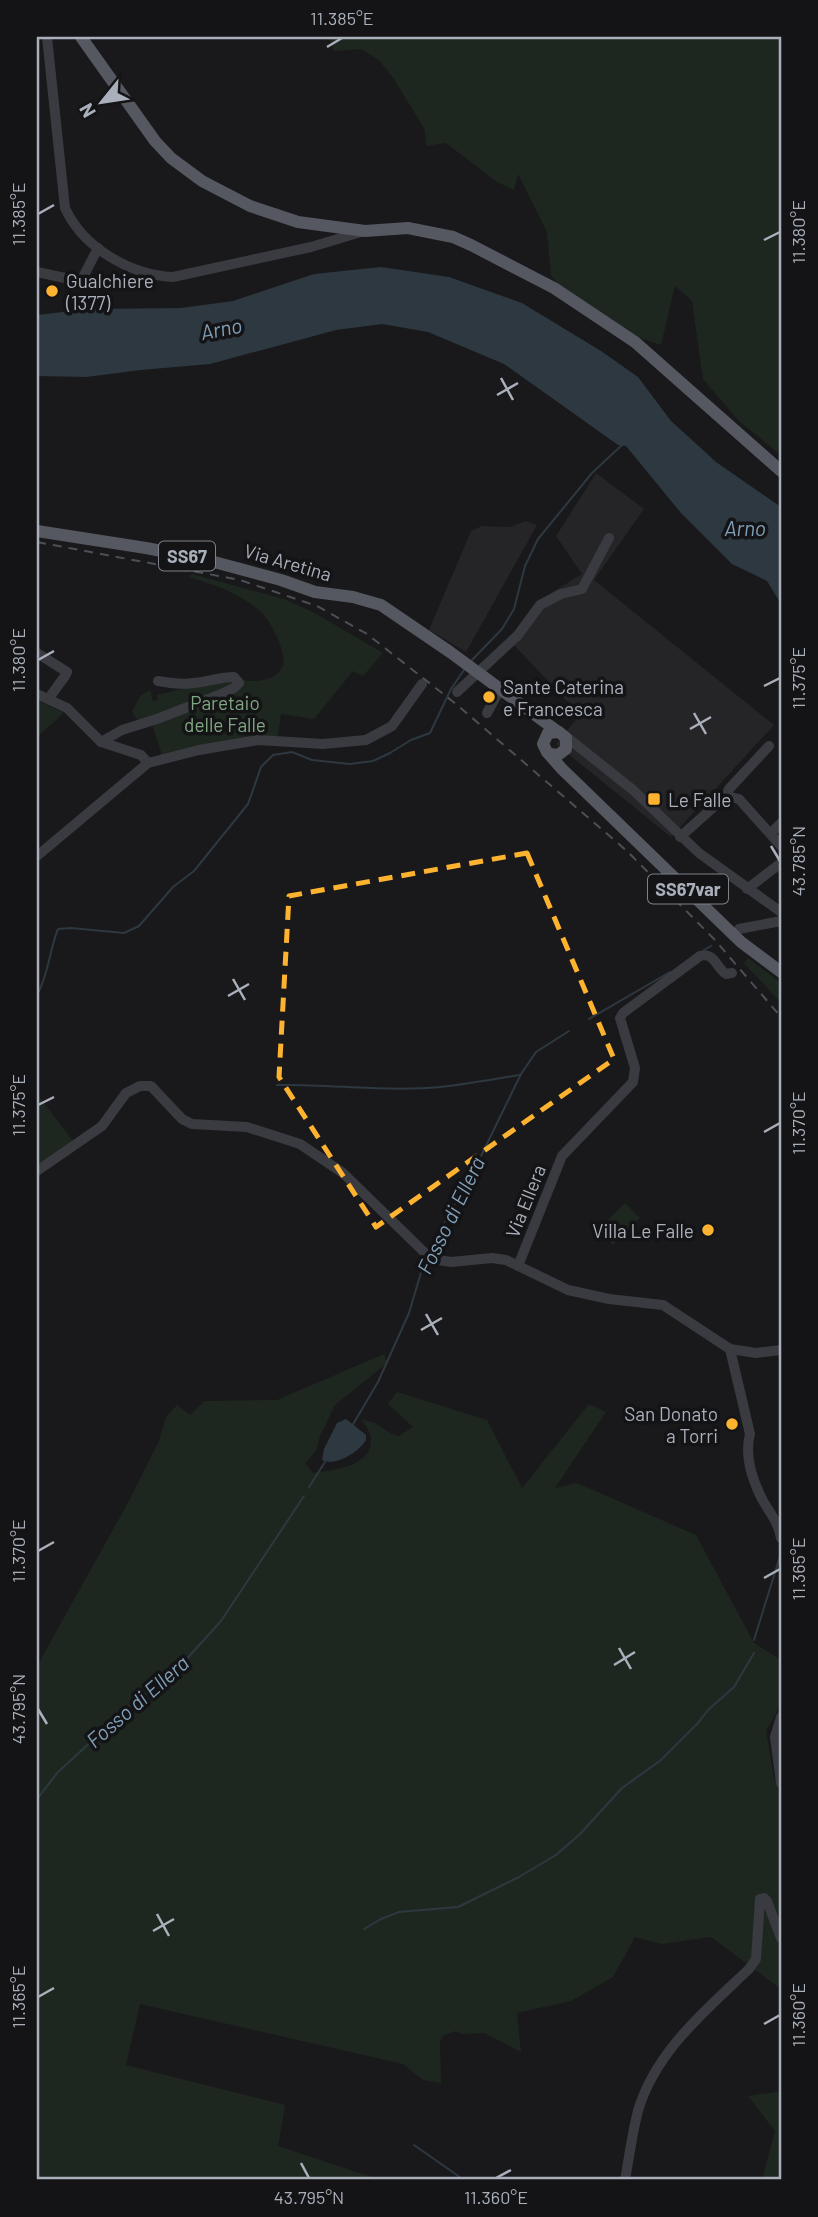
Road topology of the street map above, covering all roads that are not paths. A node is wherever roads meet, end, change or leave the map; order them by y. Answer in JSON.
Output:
{"nodes":[{"id":1,"x":47,"y":37,"type":"edge"},
{"id":2,"x":81,"y":37,"type":"edge"},
{"id":3,"x":365,"y":231,"type":"junction"},
{"id":4,"x":98,"y":248,"type":"junction"},
{"id":5,"x":37,"y":272,"type":"edge"},
{"id":6,"x":781,"y":471,"type":"edge"},
{"id":7,"x":37,"y":531,"type":"edge"},
{"id":8,"x":609,"y":538,"type":"dead end"},
{"id":9,"x":37,"y":653,"type":"edge"},
{"id":10,"x":474,"y":676,"type":"junction"},
{"id":11,"x":158,"y":681,"type":"dead end"},
{"id":12,"x":422,"y":684,"type":"dead end"},
{"id":13,"x":496,"y":686,"type":"junction"},
{"id":14,"x":457,"y":692,"type":"dead end"},
{"id":15,"x":37,"y":694,"type":"edge"},
{"id":16,"x":49,"y":698,"type":"junction"},
{"id":17,"x":487,"y":713,"type":"dead end"},
{"id":18,"x":537,"y":716,"type":"junction"},
{"id":19,"x":561,"y":733,"type":"junction"},
{"id":20,"x":544,"y":739,"type":"junction"},
{"id":21,"x":101,"y":742,"type":"junction"},
{"id":22,"x":769,"y":746,"type":"dead end"},
{"id":23,"x":581,"y":747,"type":"junction"},
{"id":24,"x":560,"y":752,"type":"junction"},
{"id":25,"x":148,"y":763,"type":"junction"},
{"id":26,"x":726,"y":796,"type":"junction"},
{"id":27,"x":662,"y":817,"type":"junction"},
{"id":28,"x":781,"y":823,"type":"edge"},
{"id":29,"x":693,"y":824,"type":"junction"},
{"id":30,"x":771,"y":833,"type":"junction"},
{"id":31,"x":680,"y":836,"type":"junction"},
{"id":32,"x":781,"y":846,"type":"edge"},
{"id":33,"x":37,"y":856,"type":"edge"},
{"id":34,"x":781,"y":863,"type":"edge"},
{"id":35,"x":747,"y":889,"type":"junction"},
{"id":36,"x":781,"y":912,"type":"edge"},
{"id":37,"x":781,"y":921,"type":"edge"},
{"id":38,"x":739,"y":929,"type":"dead end"},
{"id":39,"x":781,"y":972,"type":"edge"},
{"id":40,"x":732,"y":973,"type":"dead end"},
{"id":41,"x":37,"y":1171,"type":"edge"},
{"id":42,"x":518,"y":1266,"type":"junction"},
{"id":43,"x":730,"y":1349,"type":"junction"},
{"id":44,"x":781,"y":1350,"type":"edge"},
{"id":45,"x":781,"y":1538,"type":"edge"},
{"id":46,"x":781,"y":1717,"type":"edge"},
{"id":47,"x":781,"y":1783,"type":"edge"},
{"id":48,"x":781,"y":1938,"type":"edge"},
{"id":49,"x":625,"y":2180,"type":"edge"}],
"edges":[{"from":1,"to":4,"type":"street"},
{"from":2,"to":3,"type":"main road"},
{"from":3,"to":4,"type":"street"},
{"from":3,"to":6,"type":"main road"},
{"from":4,"to":5,"type":"street"},
{"from":7,"to":10,"type":"main road","name":"Via Aretina","number":"SS67"},
{"from":8,"to":10,"type":"street"},
{"from":9,"to":16,"type":"street"},
{"from":10,"to":13,"type":"main road","name":"Via Aretina","number":"SS67"},
{"from":10,"to":14,"type":"street"},
{"from":11,"to":21,"type":"street"},
{"from":12,"to":25,"type":"street"},
{"from":13,"to":17,"type":"street"},
{"from":13,"to":18,"type":"main road","name":"Via Aretina","number":"SS67"},
{"from":15,"to":16,"type":"street"},
{"from":16,"to":21,"type":"street"},
{"from":18,"to":19,"type":"main road","name":"Via Aretina","number":"SS67"},
{"from":18,"to":20,"type":"main road"},
{"from":19,"to":20,"type":"main road"},
{"from":19,"to":23,"type":"street","name":"Via Aretina"},
{"from":19,"to":24,"type":"main road"},
{"from":20,"to":24,"type":"main road"},
{"from":21,"to":25,"type":"street"},
{"from":22,"to":26,"type":"street"},
{"from":23,"to":24,"type":"street"},
{"from":23,"to":27,"type":"street","name":"Via Aretina"},
{"from":24,"to":39,"type":"main road","number":"SS67var"},
{"from":25,"to":33,"type":"street"},
{"from":26,"to":29,"type":"street"},
{"from":26,"to":30,"type":"street"},
{"from":27,"to":29,"type":"street"},
{"from":27,"to":31,"type":"street","name":"Via Aretina"},
{"from":28,"to":30,"type":"street"},
{"from":29,"to":31,"type":"street"},
{"from":30,"to":32,"type":"street"},
{"from":31,"to":35,"type":"street","name":"Via Aretina"},
{"from":34,"to":35,"type":"street"},
{"from":35,"to":36,"type":"street","name":"Via Aretina"},
{"from":37,"to":38,"type":"street"},
{"from":40,"to":42,"type":"street","name":"Via Ellera"},
{"from":41,"to":42,"type":"street"},
{"from":42,"to":43,"type":"street","name":"Via Ellera"},
{"from":43,"to":44,"type":"street"},
{"from":43,"to":45,"type":"street"},
{"from":46,"to":47,"type":"street"},
{"from":48,"to":49,"type":"street"}]}
